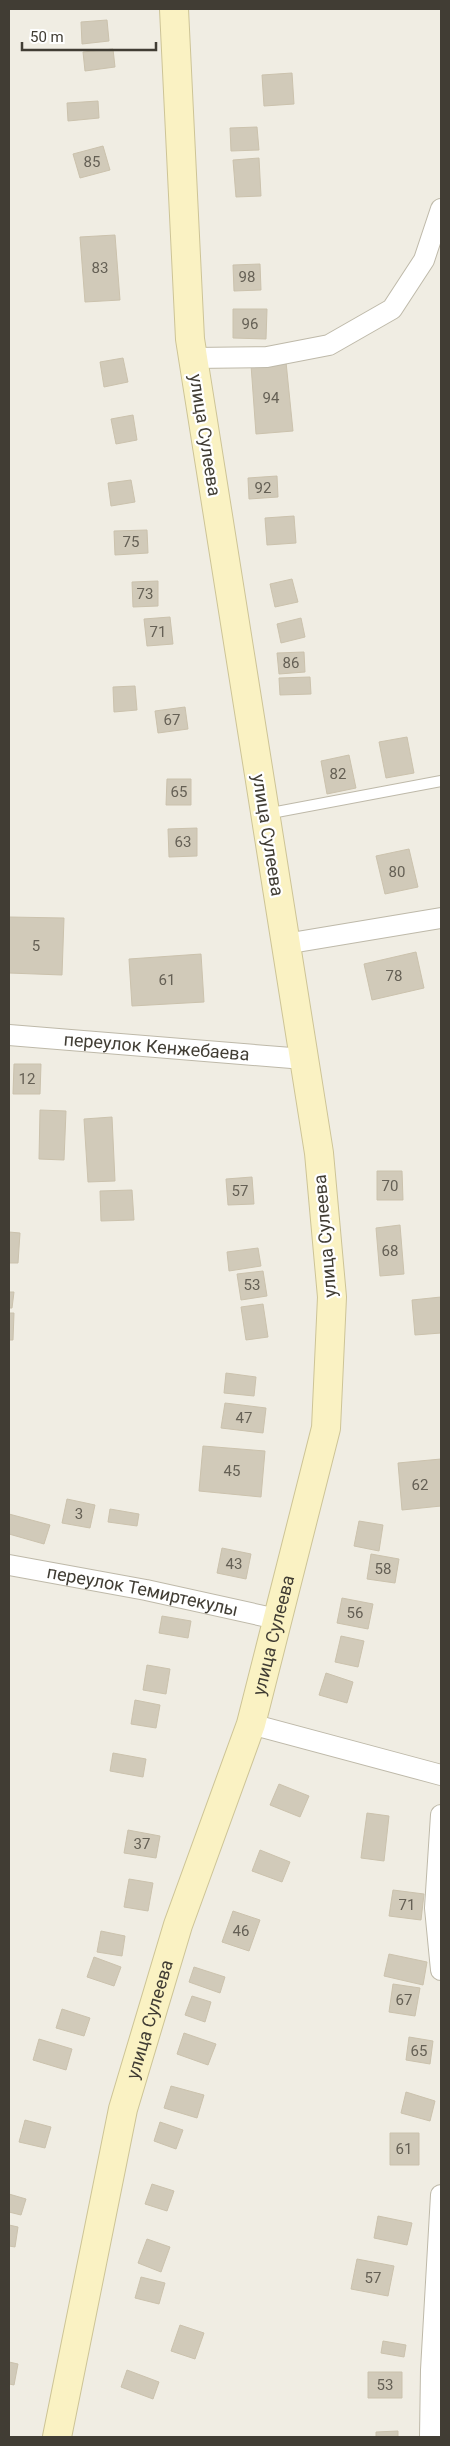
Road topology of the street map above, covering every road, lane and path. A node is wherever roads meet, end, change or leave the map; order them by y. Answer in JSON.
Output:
{"nodes":[{"id":1,"x":174,"y":9,"type":"edge"},
{"id":2,"x":441,"y":208,"type":"edge"},
{"id":3,"x":193,"y":358,"type":"junction"},
{"id":4,"x":441,"y":780,"type":"edge"},
{"id":5,"x":265,"y":815,"type":"junction"},
{"id":6,"x":441,"y":918,"type":"edge"},
{"id":7,"x":285,"y":944,"type":"junction"},
{"id":8,"x":9,"y":1035,"type":"edge"},
{"id":9,"x":304,"y":1059,"type":"junction"},
{"id":10,"x":9,"y":1565,"type":"edge"},
{"id":11,"x":277,"y":1619,"type":"junction"},
{"id":12,"x":251,"y":1724,"type":"junction"},
{"id":13,"x":441,"y":1775,"type":"edge"},
{"id":14,"x":441,"y":1815,"type":"edge"},
{"id":15,"x":441,"y":1970,"type":"edge"},
{"id":16,"x":441,"y":2195,"type":"edge"},
{"id":17,"x":57,"y":2437,"type":"edge"},
{"id":18,"x":430,"y":2437,"type":"edge"}],
"edges":[{"from":1,"to":3,"type":"main road","name":"улица Сулеева"},
{"from":2,"to":3,"type":"street"},
{"from":3,"to":5,"type":"main road","name":"улица Сулеева"},
{"from":4,"to":5,"type":"lane"},
{"from":5,"to":7,"type":"main road","name":"улица Сулеева"},
{"from":6,"to":7,"type":"street"},
{"from":7,"to":9,"type":"main road","name":"улица Сулеева"},
{"from":8,"to":9,"type":"street","name":"переулок Кенжебаева"},
{"from":9,"to":11,"type":"main road","name":"улица Сулеева"},
{"from":10,"to":11,"type":"street","name":"переулок Темиртекулы"},
{"from":11,"to":12,"type":"main road","name":"улица Сулеева"},
{"from":12,"to":13,"type":"street"},
{"from":12,"to":17,"type":"main road","name":"улица Сулеева"},
{"from":14,"to":15,"type":"street"},
{"from":16,"to":18,"type":"street"}]}
